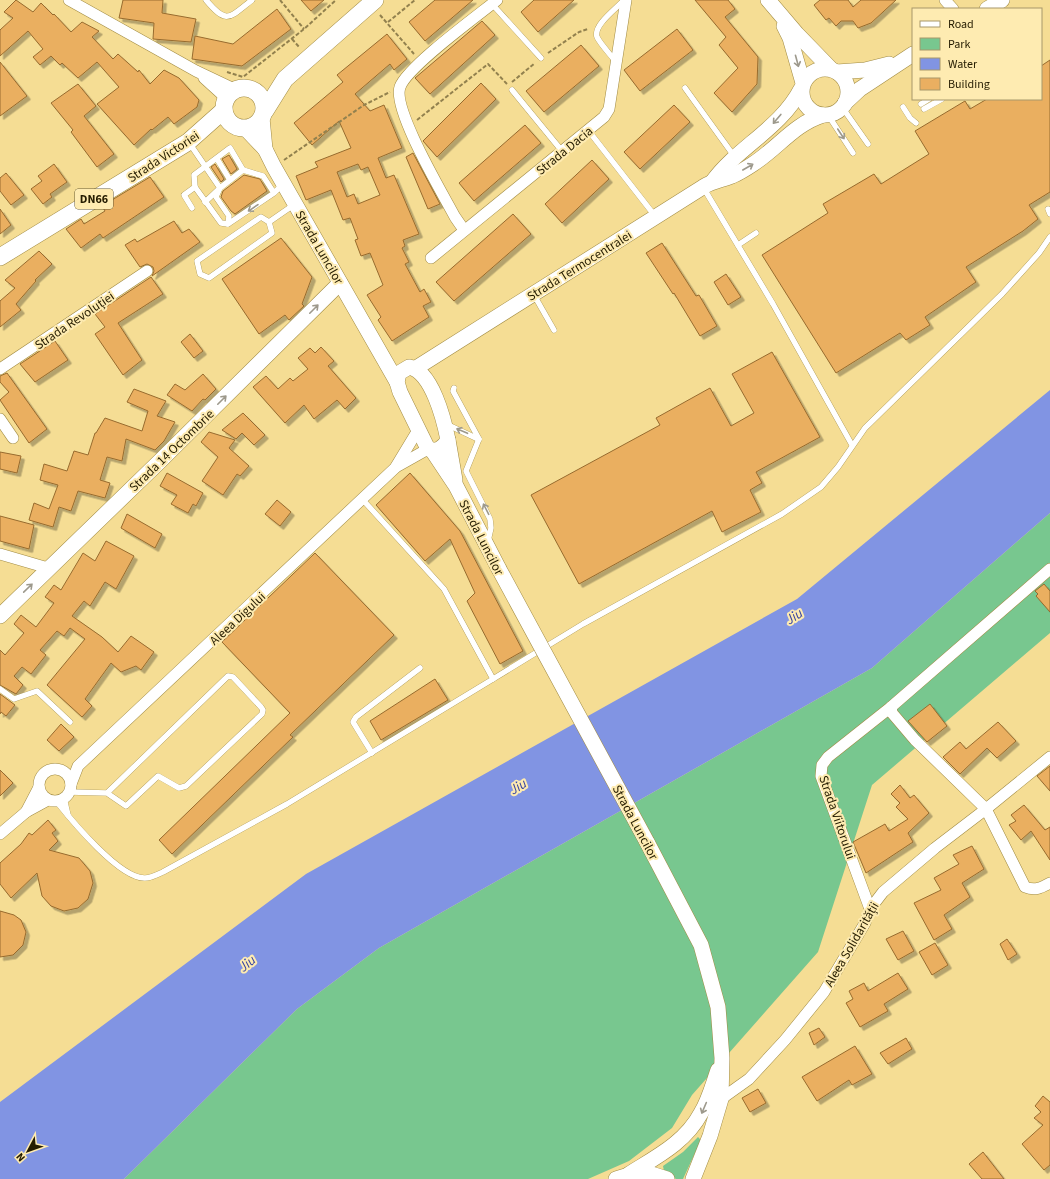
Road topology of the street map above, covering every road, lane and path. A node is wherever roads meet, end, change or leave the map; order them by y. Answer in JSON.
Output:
{"nodes":[{"id":1,"x":69,"y":0,"type":"edge"},
{"id":2,"x":206,"y":0,"type":"edge"},
{"id":3,"x":252,"y":0,"type":"edge"},
{"id":4,"x":280,"y":0,"type":"edge"},
{"id":5,"x":336,"y":0,"type":"edge"},
{"id":6,"x":375,"y":0,"type":"edge"},
{"id":7,"x":415,"y":0,"type":"edge"},
{"id":8,"x":625,"y":0,"type":"edge"},
{"id":9,"x":768,"y":0,"type":"edge"},
{"id":10,"x":945,"y":0,"type":"edge"},
{"id":11,"x":1002,"y":0,"type":"edge"},
{"id":12,"x":495,"y":2,"type":"edge"},
{"id":13,"x":951,"y":8,"type":"edge"},
{"id":14,"x":989,"y":8,"type":"edge"},
{"id":15,"x":304,"y":29,"type":"junction"},
{"id":16,"x":597,"y":29,"type":"junction"},
{"id":17,"x":541,"y":58,"type":"junction"},
{"id":18,"x":907,"y":58,"type":"edge"},
{"id":19,"x":421,"y":62,"type":"junction"},
{"id":20,"x":616,"y":63,"type":"junction"},
{"id":21,"x":221,"y":70,"type":"dead end"},
{"id":22,"x":834,"y":71,"type":"junction"},
{"id":23,"x":284,"y":78,"type":"junction"},
{"id":24,"x":802,"y":86,"type":"junction"},
{"id":25,"x":400,"y":88,"type":"junction"},
{"id":26,"x":685,"y":88,"type":"dead end"},
{"id":27,"x":512,"y":90,"type":"dead end"},
{"id":28,"x":928,"y":100,"type":"edge"},
{"id":29,"x":940,"y":100,"type":"edge"},
{"id":30,"x":233,"y":102,"type":"junction"},
{"id":31,"x":843,"y":105,"type":"junction"},
{"id":32,"x":903,"y":107,"type":"dead end"},
{"id":33,"x":263,"y":115,"type":"junction"},
{"id":34,"x":826,"y":115,"type":"junction"},
{"id":35,"x":916,"y":124,"type":"dead end"},
{"id":36,"x":408,"y":126,"type":"junction"},
{"id":37,"x":246,"y":129,"type":"junction"},
{"id":38,"x":588,"y":130,"type":"junction"},
{"id":39,"x":188,"y":142,"type":"junction"},
{"id":40,"x":868,"y":144,"type":"dead end"},
{"id":41,"x":265,"y":149,"type":"junction"},
{"id":42,"x":562,"y":151,"type":"junction"},
{"id":43,"x":853,"y":153,"type":"dead end"},
{"id":44,"x":735,"y":157,"type":"junction"},
{"id":45,"x":217,"y":159,"type":"junction"},
{"id":46,"x":206,"y":166,"type":"junction"},
{"id":47,"x":274,"y":167,"type":"junction"},
{"id":48,"x":243,"y":170,"type":"junction"},
{"id":49,"x":230,"y":180,"type":"junction"},
{"id":50,"x":708,"y":184,"type":"junction"},
{"id":51,"x":195,"y":188,"type":"junction"},
{"id":52,"x":220,"y":188,"type":"junction"},
{"id":53,"x":279,"y":189,"type":"junction"},
{"id":54,"x":205,"y":202,"type":"junction"},
{"id":55,"x":295,"y":204,"type":"junction"},
{"id":56,"x":192,"y":208,"type":"dead end"},
{"id":57,"x":656,"y":216,"type":"junction"},
{"id":58,"x":268,"y":222,"type":"junction"},
{"id":59,"x":228,"y":224,"type":"junction"},
{"id":60,"x":464,"y":230,"type":"junction"},
{"id":61,"x":756,"y":234,"type":"dead end"},
{"id":62,"x":1050,"y":237,"type":"edge"},
{"id":63,"x":738,"y":245,"type":"junction"},
{"id":64,"x":0,"y":257,"type":"edge"},
{"id":65,"x":431,"y":258,"type":"dead end"},
{"id":66,"x":147,"y":271,"type":"dead end"},
{"id":67,"x":340,"y":283,"type":"junction"},
{"id":68,"x":533,"y":293,"type":"junction"},
{"id":69,"x":554,"y":330,"type":"dead end"},
{"id":70,"x":376,"y":344,"type":"junction"},
{"id":71,"x":445,"y":349,"type":"junction"},
{"id":72,"x":410,"y":368,"type":"junction"},
{"id":73,"x":0,"y":370,"type":"edge"},
{"id":74,"x":397,"y":382,"type":"junction"},
{"id":75,"x":454,"y":388,"type":"dead end"},
{"id":76,"x":432,"y":390,"type":"junction"},
{"id":77,"x":0,"y":420,"type":"edge"},
{"id":78,"x":445,"y":424,"type":"junction"},
{"id":79,"x":418,"y":430,"type":"junction"},
{"id":80,"x":13,"y":438,"type":"dead end"},
{"id":81,"x":479,"y":439,"type":"junction"},
{"id":82,"x":448,"y":440,"type":"junction"},
{"id":83,"x":852,"y":445,"type":"junction"},
{"id":84,"x":430,"y":450,"type":"junction"},
{"id":85,"x":395,"y":468,"type":"junction"},
{"id":86,"x":456,"y":486,"type":"junction"},
{"id":87,"x":363,"y":500,"type":"junction"},
{"id":88,"x":487,"y":547,"type":"junction"},
{"id":89,"x":0,"y":554,"type":"edge"},
{"id":90,"x":48,"y":568,"type":"junction"},
{"id":91,"x":1050,"y":569,"type":"edge"},
{"id":92,"x":0,"y":616,"type":"edge"},
{"id":93,"x":420,"y":668,"type":"dead end"},
{"id":94,"x":493,"y":680,"type":"junction"},
{"id":95,"x":0,"y":689,"type":"edge"},
{"id":96,"x":891,"y":707,"type":"junction"},
{"id":97,"x":70,"y":722,"type":"dead end"},
{"id":98,"x":372,"y":753,"type":"junction"},
{"id":99,"x":1050,"y":758,"type":"edge"},
{"id":100,"x":78,"y":766,"type":"junction"},
{"id":101,"x":53,"y":769,"type":"junction"},
{"id":102,"x":39,"y":787,"type":"junction"},
{"id":103,"x":107,"y":793,"type":"junction"},
{"id":104,"x":62,"y":795,"type":"junction"},
{"id":105,"x":986,"y":809,"type":"junction"},
{"id":106,"x":26,"y":812,"type":"junction"},
{"id":107,"x":0,"y":834,"type":"edge"},
{"id":108,"x":1050,"y":883,"type":"edge"},
{"id":109,"x":870,"y":909,"type":"junction"},
{"id":110,"x":722,"y":1058,"type":"junction"},
{"id":111,"x":722,"y":1099,"type":"junction"},
{"id":112,"x":623,"y":1176,"type":"edge"},
{"id":113,"x":667,"y":1179,"type":"edge"},
{"id":114,"x":693,"y":1179,"type":"edge"}],
"edges":[{"from":1,"to":30,"type":"street"},
{"from":2,"to":3,"type":"lane"},
{"from":4,"to":15,"type":"path"},
{"from":5,"to":15,"type":"path"},
{"from":6,"to":23,"type":"main road","name":"Strada Victoriei","number":"DN66"},
{"from":7,"to":19,"type":"path"},
{"from":8,"to":16,"type":"lane"},
{"from":8,"to":20,"type":"street","name":"Strada Dacia"},
{"from":9,"to":22,"type":"main road"},
{"from":9,"to":24,"type":"main road","one_way":true},
{"from":10,"to":13,"type":"street"},
{"from":11,"to":14,"type":"main road"},
{"from":12,"to":17,"type":"lane"},
{"from":12,"to":19,"type":"street"},
{"from":15,"to":21,"type":"path"},
{"from":16,"to":17,"type":"path"},
{"from":16,"to":20,"type":"lane"},
{"from":17,"to":36,"type":"path"},
{"from":18,"to":22,"type":"main road"},
{"from":18,"to":31,"type":"main road"},
{"from":19,"to":25,"type":"street"},
{"from":20,"to":38,"type":"street","name":"Strada Dacia"},
{"from":22,"to":24,"type":"main road"},
{"from":22,"to":31,"type":"main road"},
{"from":23,"to":30,"type":"main road","name":"Strada Victoriei","number":"DN66"},
{"from":23,"to":33,"type":"main road","name":"Strada Victoriei","number":"DN66"},
{"from":24,"to":34,"type":"main road"},
{"from":24,"to":44,"type":"main road","name":"Strada Termocentralei","one_way":true},
{"from":25,"to":36,"type":"street"},
{"from":25,"to":47,"type":"path"},
{"from":26,"to":44,"type":"lane"},
{"from":27,"to":42,"type":"lane"},
{"from":28,"to":29,"type":"lane"},
{"from":30,"to":33,"type":"main road"},
{"from":30,"to":37,"type":"main road"},
{"from":30,"to":39,"type":"main road","name":"Strada Victoriei","number":"DN66"},
{"from":31,"to":34,"type":"main road"},
{"from":31,"to":40,"type":"lane"},
{"from":32,"to":35,"type":"lane"},
{"from":33,"to":37,"type":"main road"},
{"from":33,"to":41,"type":"main road","name":"Strada Luncilor"},
{"from":34,"to":43,"type":"lane","one_way":true},
{"from":50,"to":34,"type":"main road","name":"Strada Termocentralei","one_way":true},
{"from":36,"to":60,"type":"street"},
{"from":37,"to":41,"type":"main road","name":"Strada Luncilor"},
{"from":38,"to":42,"type":"street","name":"Strada Dacia"},
{"from":38,"to":57,"type":"lane"},
{"from":39,"to":46,"type":"lane"},
{"from":39,"to":64,"type":"main road","name":"Strada Victoriei","number":"DN66"},
{"from":41,"to":47,"type":"main road","name":"Strada Luncilor"},
{"from":42,"to":60,"type":"street","name":"Strada Dacia"},
{"from":44,"to":50,"type":"main road","name":"Strada Termocentralei"},
{"from":45,"to":46,"type":"lane"},
{"from":45,"to":48,"type":"lane"},
{"from":45,"to":49,"type":"lane"},
{"from":46,"to":51,"type":"lane"},
{"from":46,"to":52,"type":"lane"},
{"from":47,"to":53,"type":"main road","name":"Strada Luncilor"},
{"from":48,"to":49,"type":"lane"},
{"from":48,"to":53,"type":"lane"},
{"from":49,"to":52,"type":"lane"},
{"from":50,"to":57,"type":"main road","name":"Strada Termocentralei"},
{"from":50,"to":63,"type":"lane"},
{"from":51,"to":54,"type":"lane"},
{"from":51,"to":56,"type":"lane"},
{"from":52,"to":54,"type":"lane"},
{"from":52,"to":59,"type":"lane"},
{"from":53,"to":55,"type":"main road","name":"Strada Luncilor"},
{"from":53,"to":59,"type":"lane","one_way":true},
{"from":54,"to":59,"type":"lane"},
{"from":55,"to":58,"type":"lane"},
{"from":55,"to":67,"type":"main road","name":"Strada Luncilor"},
{"from":57,"to":68,"type":"main road","name":"Strada Termocentralei"},
{"from":58,"to":58,"type":"lane"},
{"from":60,"to":65,"type":"street","name":"Strada Dacia"},
{"from":61,"to":63,"type":"lane"},
{"from":62,"to":83,"type":"lane"},
{"from":63,"to":83,"type":"lane"},
{"from":66,"to":73,"type":"street","name":"Strada Revoluției"},
{"from":67,"to":70,"type":"main road","name":"Strada Luncilor"},
{"from":90,"to":67,"type":"main road","name":"Strada 14 Octombrie","one_way":true},
{"from":68,"to":69,"type":"lane"},
{"from":68,"to":71,"type":"main road","name":"Strada Termocentralei"},
{"from":70,"to":72,"type":"main road","name":"Strada Luncilor"},
{"from":70,"to":74,"type":"main road","name":"Strada Luncilor"},
{"from":71,"to":72,"type":"main road","name":"Strada Termocentralei"},
{"from":71,"to":76,"type":"main road"},
{"from":72,"to":74,"type":"main road"},
{"from":72,"to":76,"type":"main road","name":"Strada Luncilor"},
{"from":74,"to":79,"type":"main road","name":"Strada Luncilor"},
{"from":75,"to":81,"type":"lane"},
{"from":76,"to":78,"type":"main road","name":"Strada Luncilor"},
{"from":77,"to":80,"type":"street"},
{"from":81,"to":78,"type":"lane","one_way":true},
{"from":78,"to":82,"type":"main road","name":"Strada Luncilor"},
{"from":79,"to":84,"type":"main road","name":"Strada Luncilor"},
{"from":79,"to":85,"type":"street","name":"Aleea Digului"},
{"from":88,"to":81,"type":"lane","one_way":true},
{"from":82,"to":84,"type":"main road"},
{"from":82,"to":86,"type":"main road","name":"Strada Luncilor"},
{"from":83,"to":94,"type":"lane"},
{"from":84,"to":85,"type":"street","name":"Aleea Digului"},
{"from":84,"to":86,"type":"main road","name":"Strada Luncilor"},
{"from":85,"to":87,"type":"street","name":"Aleea Digului"},
{"from":86,"to":88,"type":"main road","name":"Strada Luncilor"},
{"from":87,"to":94,"type":"lane"},
{"from":87,"to":100,"type":"street","name":"Aleea Digului"},
{"from":88,"to":110,"type":"main road","name":"Strada Luncilor","bridge":true},
{"from":89,"to":90,"type":"street"},
{"from":92,"to":90,"type":"main road","name":"Strada 14 Octombrie","one_way":true},
{"from":91,"to":96,"type":"street","name":"Strada Viitorului"},
{"from":93,"to":98,"type":"lane"},
{"from":94,"to":98,"type":"lane"},
{"from":95,"to":97,"type":"lane"},
{"from":96,"to":105,"type":"street"},
{"from":96,"to":109,"type":"street","name":"Strada Viitorului"},
{"from":98,"to":104,"type":"lane"},
{"from":99,"to":105,"type":"street","name":"Aleea Solidarității"},
{"from":100,"to":101,"type":"street"},
{"from":100,"to":104,"type":"street","name":"Aleea Digului"},
{"from":101,"to":102,"type":"street"},
{"from":101,"to":104,"type":"street"},
{"from":102,"to":104,"type":"street"},
{"from":102,"to":106,"type":"street"},
{"from":103,"to":103,"type":"lane"},
{"from":103,"to":104,"type":"lane"},
{"from":104,"to":106,"type":"street"},
{"from":105,"to":108,"type":"street"},
{"from":105,"to":109,"type":"street","name":"Aleea Solidarității"},
{"from":106,"to":107,"type":"street"},
{"from":109,"to":111,"type":"street","name":"Aleea Solidarității"},
{"from":110,"to":111,"type":"main road","name":"Strada Luncilor"},
{"from":110,"to":112,"type":"main road","one_way":true},
{"from":111,"to":114,"type":"main road","name":"Strada Luncilor"},
{"from":112,"to":113,"type":"main road"}]}
